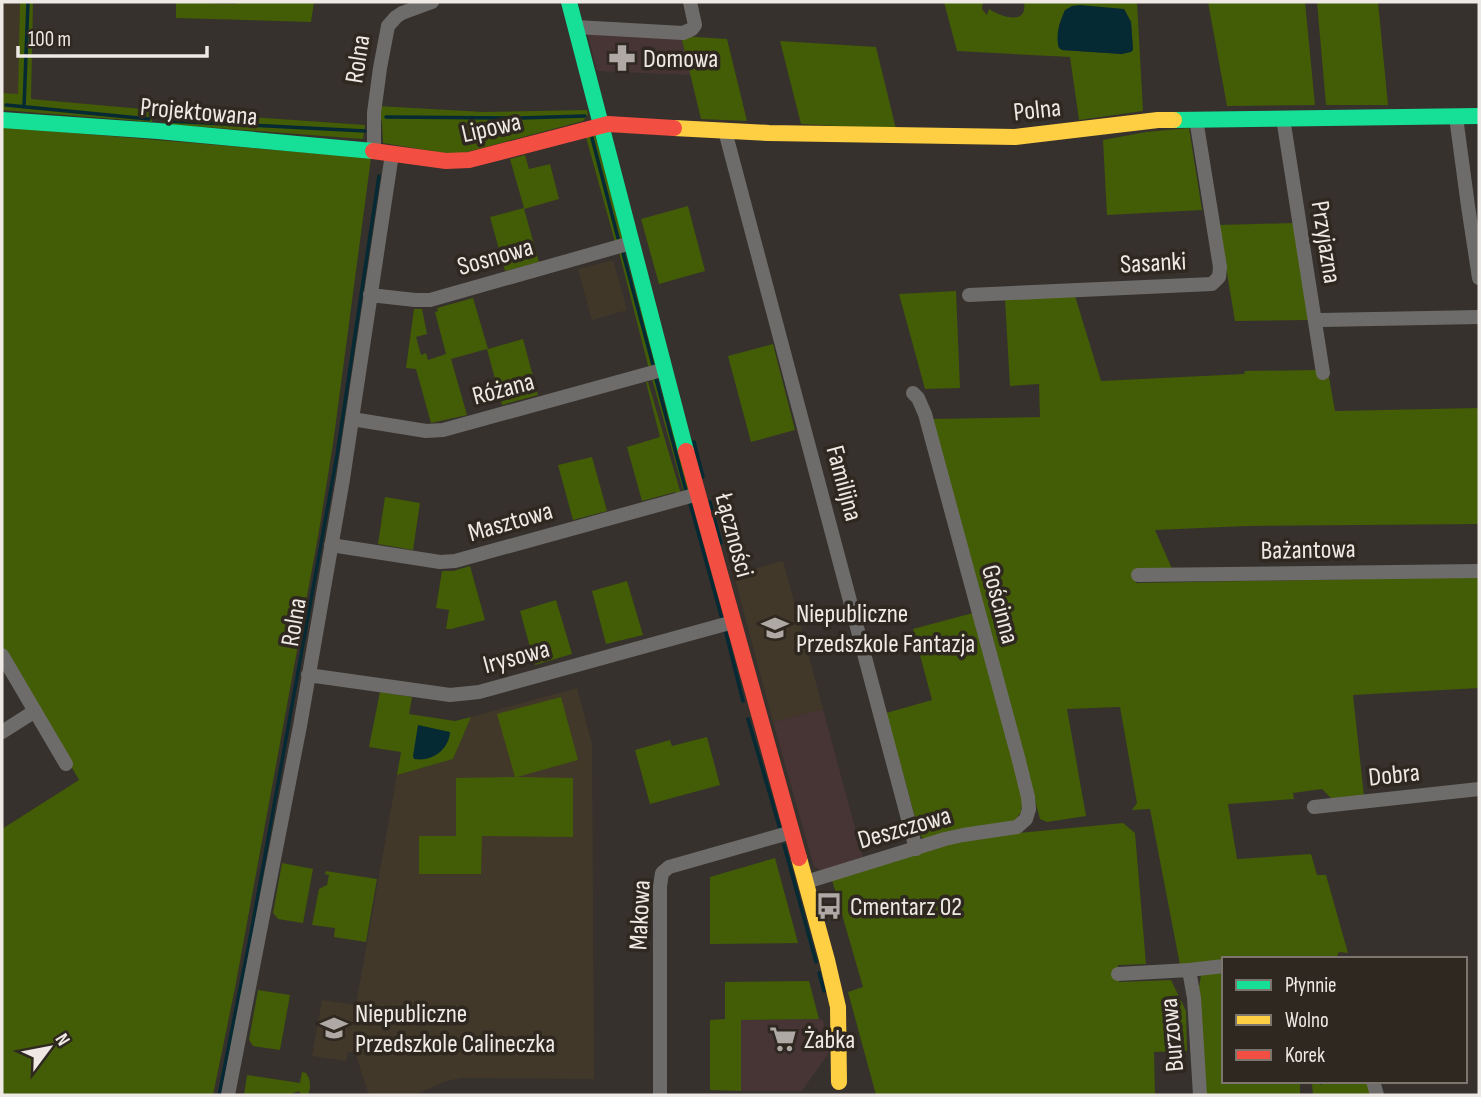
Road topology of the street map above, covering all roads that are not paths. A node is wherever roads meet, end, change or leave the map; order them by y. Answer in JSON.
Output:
{"nodes":[{"id":1,"x":432,"y":2,"type":"edge"},
{"id":2,"x":569,"y":2,"type":"edge"},
{"id":3,"x":690,"y":2,"type":"edge"},
{"id":4,"x":576,"y":27,"type":"junction"},
{"id":5,"x":1479,"y":116,"type":"edge"},
{"id":6,"x":1456,"y":117,"type":"junction"},
{"id":7,"x":1283,"y":118,"type":"junction"},
{"id":8,"x":1196,"y":119,"type":"junction"},
{"id":9,"x":2,"y":120,"type":"edge"},
{"id":10,"x":601,"y":125,"type":"junction"},
{"id":11,"x":725,"y":131,"type":"junction"},
{"id":12,"x":374,"y":151,"type":"junction"},
{"id":13,"x":392,"y":154,"type":"junction"},
{"id":14,"x":631,"y":243,"type":"junction"},
{"id":15,"x":1479,"y":278,"type":"edge"},
{"id":16,"x":370,"y":295,"type":"junction"},
{"id":17,"x":969,"y":295,"type":"dead end"},
{"id":18,"x":1479,"y":317,"type":"edge"},
{"id":19,"x":1321,"y":320,"type":"dead end"},
{"id":20,"x":665,"y":369,"type":"junction"},
{"id":21,"x":1323,"y":373,"type":"dead end"},
{"id":22,"x":913,"y":393,"type":"dead end"},
{"id":23,"x":352,"y":419,"type":"junction"},
{"id":24,"x":698,"y":494,"type":"junction"},
{"id":25,"x":331,"y":545,"type":"junction"},
{"id":26,"x":1479,"y":571,"type":"edge"},
{"id":27,"x":1138,"y":575,"type":"dead end"},
{"id":28,"x":733,"y":622,"type":"junction"},
{"id":29,"x":2,"y":655,"type":"edge"},
{"id":30,"x":308,"y":675,"type":"junction"},
{"id":31,"x":35,"y":711,"type":"junction"},
{"id":32,"x":2,"y":732,"type":"edge"},
{"id":33,"x":66,"y":764,"type":"dead end"},
{"id":34,"x":1479,"y":789,"type":"edge"},
{"id":35,"x":1314,"y":807,"type":"dead end"},
{"id":36,"x":1017,"y":827,"type":"joint"},
{"id":37,"x":792,"y":832,"type":"junction"},
{"id":38,"x":916,"y":849,"type":"junction"},
{"id":39,"x":807,"y":882,"type":"junction"},
{"id":40,"x":1222,"y":966,"type":"edge"},
{"id":41,"x":1189,"y":970,"type":"junction"},
{"id":42,"x":1118,"y":974,"type":"dead end"},
{"id":43,"x":838,"y":1089,"type":"edge"},
{"id":44,"x":228,"y":1095,"type":"edge"},
{"id":45,"x":660,"y":1095,"type":"edge"},
{"id":46,"x":1200,"y":1095,"type":"edge"}],
"edges":[{"from":1,"to":12,"type":"street","name":"Rolna"},
{"from":2,"to":4,"type":"street","name":"Łączności"},
{"from":3,"to":4,"type":"street"},
{"from":4,"to":10,"type":"street","name":"Łączności"},
{"from":5,"to":6,"type":"street","name":"Polna"},
{"from":6,"to":7,"type":"street","name":"Polna"},
{"from":6,"to":15,"type":"street"},
{"from":7,"to":8,"type":"street","name":"Polna"},
{"from":7,"to":21,"type":"street","name":"Przyjazna"},
{"from":8,"to":11,"type":"street","name":"Polna"},
{"from":8,"to":17,"type":"street","name":"Sasanki"},
{"from":9,"to":12,"type":"street","name":"Projektowana"},
{"from":10,"to":11,"type":"street","name":"Polna"},
{"from":10,"to":13,"type":"street","name":"Lipowa"},
{"from":10,"to":14,"type":"street","name":"Łączności"},
{"from":11,"to":38,"type":"street","name":"Familijna"},
{"from":12,"to":13,"type":"street","name":"Projektowana"},
{"from":13,"to":16,"type":"street","name":"Rolna"},
{"from":14,"to":16,"type":"street","name":"Sosnowa"},
{"from":14,"to":20,"type":"street","name":"Łączności"},
{"from":16,"to":23,"type":"street","name":"Rolna"},
{"from":18,"to":19,"type":"street","name":"Przyjazna"},
{"from":20,"to":23,"type":"street","name":"Różana"},
{"from":20,"to":24,"type":"street","name":"Łączności"},
{"from":22,"to":36,"type":"street","name":"Gościnna"},
{"from":23,"to":25,"type":"street","name":"Rolna"},
{"from":24,"to":25,"type":"street","name":"Masztowa"},
{"from":24,"to":28,"type":"street","name":"Łączności"},
{"from":25,"to":30,"type":"street","name":"Rolna"},
{"from":26,"to":27,"type":"street","name":"Bażantowa"},
{"from":28,"to":30,"type":"street","name":"Irysowa"},
{"from":28,"to":37,"type":"street","name":"Łączności"},
{"from":29,"to":31,"type":"street"},
{"from":30,"to":44,"type":"street","name":"Rolna"},
{"from":31,"to":32,"type":"street"},
{"from":31,"to":33,"type":"street"},
{"from":34,"to":35,"type":"street","name":"Dobra"},
{"from":36,"to":38,"type":"street","name":"Deszczowa"},
{"from":37,"to":39,"type":"street","name":"Łączności"},
{"from":37,"to":45,"type":"street","name":"Makowa"},
{"from":38,"to":39,"type":"street","name":"Deszczowa"},
{"from":39,"to":43,"type":"street","name":"Łączności"},
{"from":40,"to":41,"type":"street"},
{"from":41,"to":42,"type":"street"},
{"from":41,"to":46,"type":"street","name":"Burzowa"}]}
